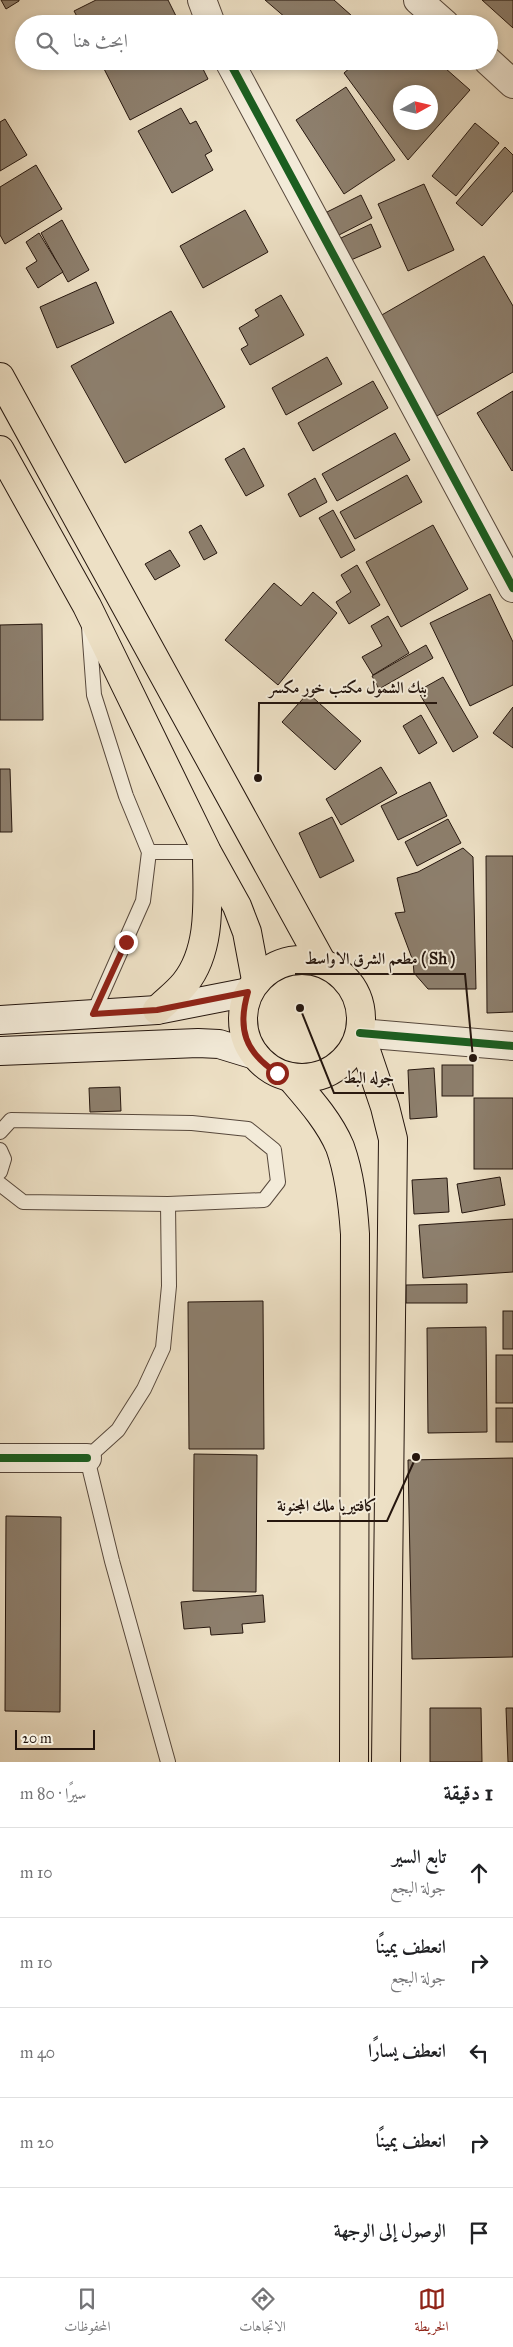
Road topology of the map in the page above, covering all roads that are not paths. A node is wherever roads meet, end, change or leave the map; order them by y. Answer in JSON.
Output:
{"nodes":[{"id":1,"x":202,"y":0,"type":"edge"},
{"id":2,"x":418,"y":0,"type":"edge"},
{"id":3,"x":208,"y":15,"type":"edge"},
{"id":4,"x":435,"y":15,"type":"edge"},
{"id":5,"x":234,"y":70,"type":"edge"},
{"id":6,"x":498,"y":70,"type":"edge"},
{"id":7,"x":513,"y":84,"type":"edge"},
{"id":8,"x":0,"y":377,"type":"edge"},
{"id":9,"x":0,"y":450,"type":"edge"},
{"id":10,"x":513,"y":588,"type":"edge"},
{"id":11,"x":87,"y":606,"type":"junction"},
{"id":12,"x":148,"y":852,"type":"junction"},
{"id":13,"x":207,"y":852,"type":"junction"},
{"id":14,"x":320,"y":962,"type":"junction"},
{"id":15,"x":252,"y":986,"type":"junction"},
{"id":16,"x":157,"y":1010,"type":"junction"},
{"id":17,"x":93,"y":1014,"type":"junction"},
{"id":18,"x":0,"y":1020,"type":"edge"},
{"id":19,"x":360,"y":1034,"type":"junction"},
{"id":20,"x":513,"y":1046,"type":"edge"},
{"id":21,"x":0,"y":1051,"type":"edge"},
{"id":22,"x":255,"y":1055,"type":"junction"},
{"id":23,"x":291,"y":1078,"type":"junction"},
{"id":24,"x":0,"y":1132,"type":"edge"},
{"id":25,"x":0,"y":1150,"type":"edge"},
{"id":26,"x":0,"y":1172,"type":"edge"},
{"id":27,"x":0,"y":1184,"type":"edge"},
{"id":28,"x":168,"y":1204,"type":"junction"},
{"id":29,"x":0,"y":1458,"type":"edge"},
{"id":30,"x":87,"y":1458,"type":"junction"},
{"id":31,"x":168,"y":1762,"type":"edge"},
{"id":32,"x":354,"y":1762,"type":"edge"},
{"id":33,"x":386,"y":1762,"type":"edge"}],
"edges":[{"from":1,"to":3,"type":"street"},
{"from":2,"to":4,"type":"street"},
{"from":5,"to":10,"type":"street"},
{"from":6,"to":7,"type":"street"},
{"from":8,"to":14,"type":"main road"},
{"from":9,"to":11,"type":"main road"},
{"from":11,"to":12,"type":"lane"},
{"from":11,"to":13,"type":"main road"},
{"from":12,"to":13,"type":"lane"},
{"from":12,"to":17,"type":"lane"},
{"from":13,"to":15,"type":"main road"},
{"from":13,"to":16,"type":"main road"},
{"from":14,"to":15,"type":"main road"},
{"from":14,"to":19,"type":"main road"},
{"from":15,"to":16,"type":"street"},
{"from":15,"to":22,"type":"main road"},
{"from":16,"to":17,"type":"street"},
{"from":17,"to":18,"type":"street"},
{"from":19,"to":20,"type":"street"},
{"from":19,"to":23,"type":"main road"},
{"from":19,"to":33,"type":"main road"},
{"from":21,"to":22,"type":"street"},
{"from":22,"to":23,"type":"main road"},
{"from":23,"to":32,"type":"main road"},
{"from":24,"to":28,"type":"lane"},
{"from":25,"to":26,"type":"lane"},
{"from":27,"to":28,"type":"lane"},
{"from":28,"to":30,"type":"lane"},
{"from":29,"to":30,"type":"street"},
{"from":30,"to":31,"type":"lane"}]}
